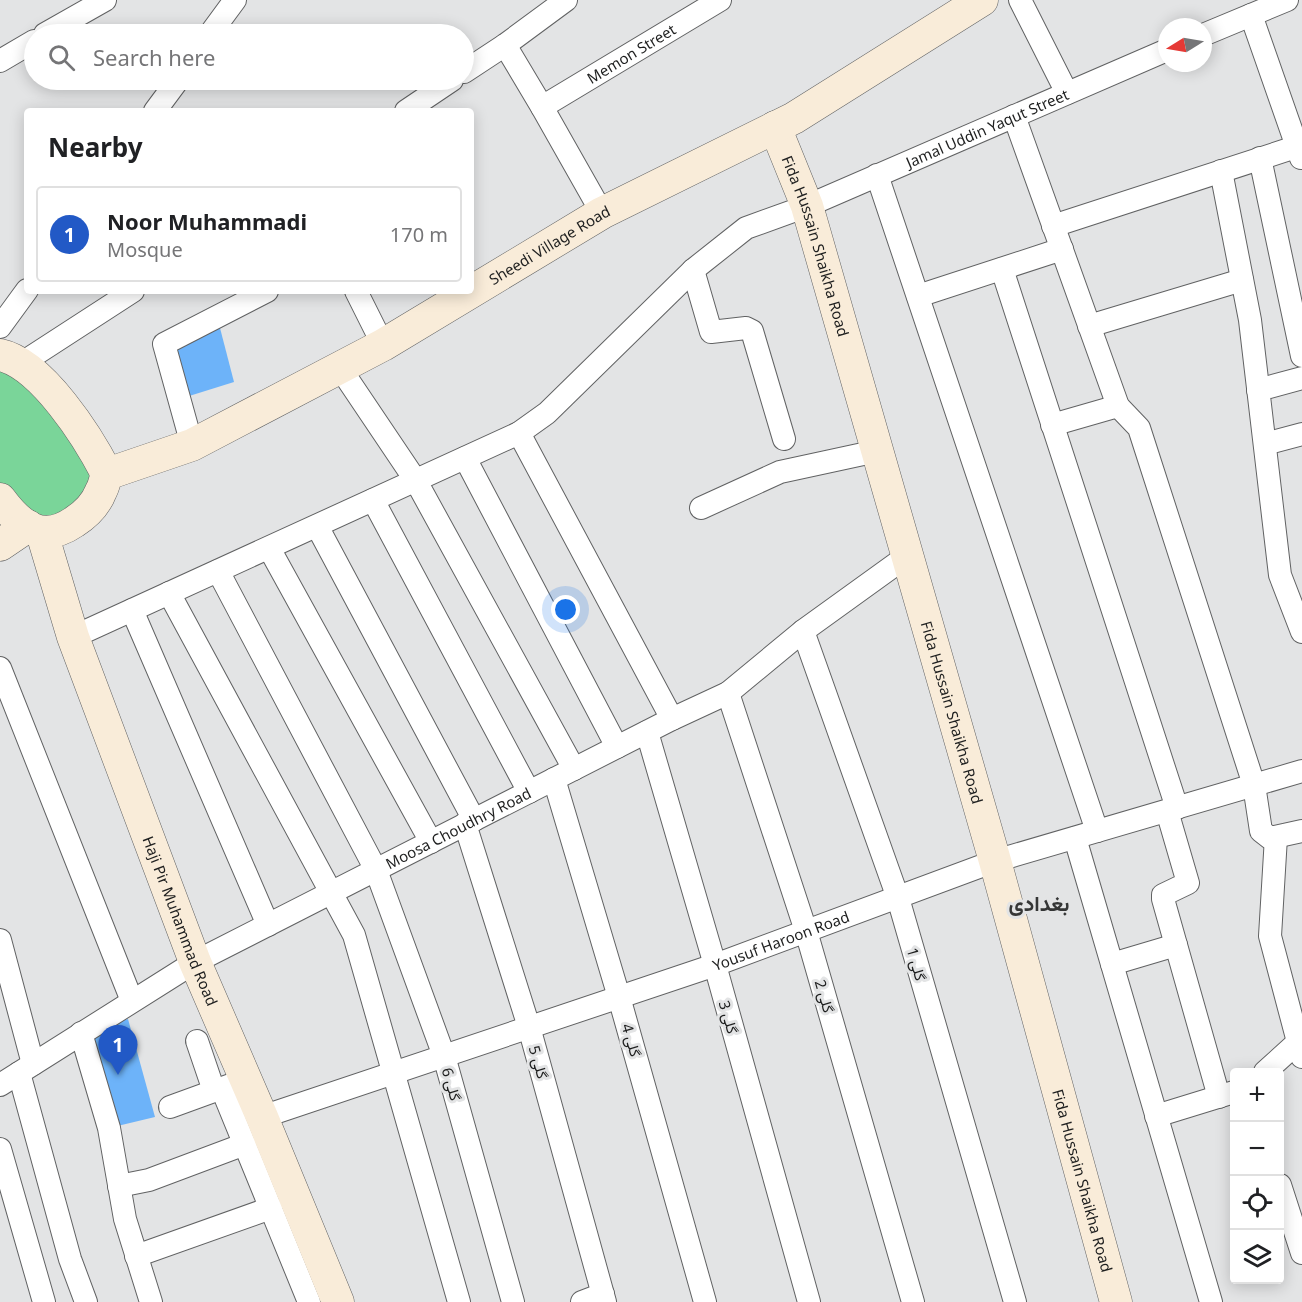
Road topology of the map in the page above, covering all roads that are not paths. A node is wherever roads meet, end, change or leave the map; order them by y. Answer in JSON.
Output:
{"nodes":[{"id":1,"x":105,"y":0,"type":"edge"},
{"id":2,"x":235,"y":0,"type":"edge"},
{"id":3,"x":566,"y":0,"type":"edge"},
{"id":4,"x":720,"y":0,"type":"edge"},
{"id":5,"x":982,"y":0,"type":"edge"},
{"id":6,"x":1020,"y":0,"type":"edge"},
{"id":7,"x":1287,"y":0,"type":"edge"},
{"id":8,"x":1251,"y":15,"type":"junction"},
{"id":9,"x":63,"y":24,"type":"edge"},
{"id":10,"x":217,"y":24,"type":"edge"},
{"id":11,"x":1212,"y":31,"type":"edge"},
{"id":12,"x":505,"y":45,"type":"junction"},
{"id":13,"x":24,"y":47,"type":"edge"},
{"id":14,"x":1158,"y":54,"type":"edge"},
{"id":15,"x":0,"y":61,"type":"edge"},
{"id":16,"x":474,"y":65,"type":"edge"},
{"id":17,"x":171,"y":90,"type":"edge"},
{"id":18,"x":437,"y":90,"type":"edge"},
{"id":19,"x":1067,"y":93,"type":"junction"},
{"id":20,"x":543,"y":107,"type":"junction"},
{"id":21,"x":157,"y":108,"type":"edge"},
{"id":22,"x":410,"y":108,"type":"edge"},
{"id":23,"x":1014,"y":116,"type":"junction"},
{"id":24,"x":775,"y":127,"type":"junction"},
{"id":25,"x":1300,"y":150,"type":"edge"},
{"id":26,"x":1260,"y":158,"type":"junction"},
{"id":27,"x":1221,"y":171,"type":"junction"},
{"id":28,"x":877,"y":175,"type":"junction"},
{"id":29,"x":807,"y":206,"type":"junction"},
{"id":30,"x":602,"y":213,"type":"junction"},
{"id":31,"x":1053,"y":226,"type":"junction"},
{"id":32,"x":1062,"y":249,"type":"junction"},
{"id":33,"x":1002,"y":269,"type":"junction"},
{"id":34,"x":693,"y":270,"type":"junction"},
{"id":35,"x":1242,"y":280,"type":"junction"},
{"id":36,"x":474,"y":290,"type":"edge"},
{"id":37,"x":24,"y":294,"type":"edge"},
{"id":38,"x":128,"y":294,"type":"edge"},
{"id":39,"x":261,"y":294,"type":"edge"},
{"id":40,"x":358,"y":294,"type":"edge"},
{"id":41,"x":468,"y":294,"type":"edge"},
{"id":42,"x":918,"y":296,"type":"junction"},
{"id":43,"x":1089,"y":326,"type":"junction"},
{"id":44,"x":0,"y":327,"type":"edge"},
{"id":45,"x":383,"y":345,"type":"junction"},
{"id":46,"x":1302,"y":356,"type":"edge"},
{"id":47,"x":11,"y":359,"type":"edge"},
{"id":48,"x":340,"y":368,"type":"junction"},
{"id":49,"x":1302,"y":378,"type":"edge"},
{"id":50,"x":1258,"y":390,"type":"junction"},
{"id":51,"x":1118,"y":406,"type":"junction"},
{"id":52,"x":1052,"y":425,"type":"junction"},
{"id":53,"x":519,"y":433,"type":"junction"},
{"id":54,"x":1302,"y":434,"type":"edge"},
{"id":55,"x":784,"y":439,"type":"dead end"},
{"id":56,"x":1265,"y":444,"type":"junction"},
{"id":57,"x":192,"y":445,"type":"junction"},
{"id":58,"x":877,"y":451,"type":"junction"},
{"id":59,"x":465,"y":458,"type":"junction"},
{"id":60,"x":107,"y":474,"type":"junction"},
{"id":61,"x":416,"y":480,"type":"junction"},
{"id":62,"x":373,"y":500,"type":"junction"},
{"id":63,"x":701,"y":508,"type":"dead end"},
{"id":64,"x":15,"y":515,"type":"edge"},
{"id":65,"x":317,"y":526,"type":"junction"},
{"id":66,"x":0,"y":545,"type":"edge"},
{"id":67,"x":269,"y":548,"type":"junction"},
{"id":68,"x":907,"y":556,"type":"junction"},
{"id":69,"x":218,"y":571,"type":"junction"},
{"id":70,"x":169,"y":593,"type":"junction"},
{"id":71,"x":132,"y":610,"type":"junction"},
{"id":72,"x":803,"y":631,"type":"junction"},
{"id":73,"x":1302,"y":632,"type":"edge"},
{"id":74,"x":73,"y":637,"type":"junction"},
{"id":75,"x":0,"y":668,"type":"edge"},
{"id":76,"x":728,"y":693,"type":"junction"},
{"id":77,"x":672,"y":719,"type":"junction"},
{"id":78,"x":647,"y":732,"type":"junction"},
{"id":79,"x":617,"y":747,"type":"junction"},
{"id":80,"x":564,"y":774,"type":"junction"},
{"id":81,"x":1301,"y":778,"type":"edge"},
{"id":82,"x":1254,"y":785,"type":"junction"},
{"id":83,"x":529,"y":792,"type":"junction"},
{"id":84,"x":1172,"y":809,"type":"junction"},
{"id":85,"x":470,"y":822,"type":"junction"},
{"id":86,"x":1097,"y":831,"type":"junction"},
{"id":87,"x":1302,"y":831,"type":"edge"},
{"id":88,"x":1276,"y":837,"type":"junction"},
{"id":89,"x":1075,"y":838,"type":"junction"},
{"id":90,"x":431,"y":842,"type":"junction"},
{"id":91,"x":995,"y":861,"type":"junction"},
{"id":92,"x":376,"y":870,"type":"junction"},
{"id":93,"x":331,"y":892,"type":"junction"},
{"id":94,"x":898,"y":898,"type":"junction"},
{"id":95,"x":268,"y":925,"type":"junction"},
{"id":96,"x":806,"y":931,"type":"junction"},
{"id":97,"x":0,"y":940,"type":"edge"},
{"id":98,"x":1176,"y":945,"type":"junction"},
{"id":99,"x":195,"y":962,"type":"junction"},
{"id":100,"x":1112,"y":964,"type":"junction"},
{"id":101,"x":715,"y":965,"type":"junction"},
{"id":102,"x":620,"y":997,"type":"junction"},
{"id":103,"x":132,"y":1001,"type":"junction"},
{"id":104,"x":529,"y":1027,"type":"junction"},
{"id":105,"x":81,"y":1034,"type":"junction"},
{"id":106,"x":197,"y":1041,"type":"dead end"},
{"id":107,"x":1300,"y":1050,"type":"edge"},
{"id":108,"x":444,"y":1056,"type":"junction"},
{"id":109,"x":1271,"y":1068,"type":"edge"},
{"id":110,"x":393,"y":1073,"type":"junction"},
{"id":111,"x":17,"y":1074,"type":"edge"},
{"id":112,"x":227,"y":1086,"type":"junction"},
{"id":113,"x":1227,"y":1094,"type":"edge"},
{"id":114,"x":170,"y":1107,"type":"dead end"},
{"id":115,"x":262,"y":1116,"type":"junction"},
{"id":116,"x":1156,"y":1116,"type":"junction"},
{"id":117,"x":245,"y":1144,"type":"junction"},
{"id":118,"x":0,"y":1149,"type":"edge"},
{"id":119,"x":119,"y":1186,"type":"junction"},
{"id":120,"x":1284,"y":1197,"type":"edge"},
{"id":121,"x":271,"y":1208,"type":"junction"},
{"id":122,"x":1302,"y":1253,"type":"edge"},
{"id":123,"x":136,"y":1256,"type":"junction"},
{"id":124,"x":604,"y":1298,"type":"edge"},
{"id":125,"x":322,"y":1299,"type":"edge"},
{"id":126,"x":44,"y":1302,"type":"edge"},
{"id":127,"x":86,"y":1302,"type":"edge"},
{"id":128,"x":151,"y":1302,"type":"edge"},
{"id":129,"x":459,"y":1302,"type":"edge"},
{"id":130,"x":513,"y":1302,"type":"edge"},
{"id":131,"x":582,"y":1302,"type":"edge"},
{"id":132,"x":705,"y":1302,"type":"edge"},
{"id":133,"x":809,"y":1302,"type":"edge"},
{"id":134,"x":913,"y":1302,"type":"edge"},
{"id":135,"x":1015,"y":1302,"type":"edge"},
{"id":136,"x":1116,"y":1302,"type":"edge"},
{"id":137,"x":1211,"y":1302,"type":"edge"}],
"edges":[{"from":1,"to":9,"type":"street"},
{"from":2,"to":10,"type":"street"},
{"from":3,"to":12,"type":"street"},
{"from":4,"to":20,"type":"street","name":"Memon Street"},
{"from":5,"to":24,"type":"main road","name":"Sheedi Village Road"},
{"from":6,"to":19,"type":"street"},
{"from":7,"to":8,"type":"street"},
{"from":8,"to":11,"type":"street"},
{"from":8,"to":25,"type":"street"},
{"from":12,"to":16,"type":"street"},
{"from":12,"to":20,"type":"street"},
{"from":13,"to":15,"type":"street"},
{"from":14,"to":19,"type":"street","name":"Jamal Uddin Yaqut Street"},
{"from":17,"to":21,"type":"street"},
{"from":18,"to":22,"type":"street"},
{"from":19,"to":23,"type":"street","name":"Jamal Uddin Yaqut Street"},
{"from":20,"to":30,"type":"street"},
{"from":23,"to":28,"type":"street","name":"Jamal Uddin Yaqut Street"},
{"from":23,"to":31,"type":"street"},
{"from":24,"to":29,"type":"main road","name":"Fida Hussain Shaikha Road"},
{"from":24,"to":30,"type":"main road","name":"Sheedi Village Road"},
{"from":25,"to":26,"type":"street"},
{"from":26,"to":27,"type":"street"},
{"from":26,"to":46,"type":"street"},
{"from":27,"to":31,"type":"street"},
{"from":27,"to":35,"type":"street"},
{"from":28,"to":29,"type":"street","name":"Jamal Uddin Yaqut Street"},
{"from":28,"to":42,"type":"street"},
{"from":29,"to":34,"type":"street","name":"Jamal Uddin Yaqut Street"},
{"from":29,"to":58,"type":"main road","name":"Fida Hussain Shaikha Road"},
{"from":30,"to":36,"type":"main road","name":"Sheedi Village Road"},
{"from":31,"to":32,"type":"street"},
{"from":32,"to":33,"type":"street"},
{"from":32,"to":43,"type":"street"},
{"from":33,"to":42,"type":"street"},
{"from":33,"to":52,"type":"street"},
{"from":34,"to":53,"type":"street","name":"Jamal Uddin Yaqut Street"},
{"from":34,"to":55,"type":"street"},
{"from":35,"to":43,"type":"street"},
{"from":35,"to":50,"type":"street"},
{"from":37,"to":44,"type":"street"},
{"from":38,"to":47,"type":"street"},
{"from":39,"to":57,"type":"street"},
{"from":40,"to":45,"type":"street"},
{"from":41,"to":45,"type":"main road","name":"Sheedi Village Road"},
{"from":42,"to":86,"type":"street"},
{"from":43,"to":51,"type":"street"},
{"from":45,"to":48,"type":"main road","name":"Sheedi Village Road"},
{"from":47,"to":60,"type":"main road"},
{"from":48,"to":57,"type":"main road","name":"Sheedi Village Road"},
{"from":48,"to":61,"type":"street","name":"گلی 4"},
{"from":49,"to":50,"type":"street"},
{"from":50,"to":56,"type":"street"},
{"from":51,"to":52,"type":"street"},
{"from":51,"to":82,"type":"street"},
{"from":52,"to":84,"type":"street"},
{"from":53,"to":59,"type":"street","name":"Jamal Uddin Yaqut Street"},
{"from":53,"to":77,"type":"street"},
{"from":54,"to":56,"type":"street"},
{"from":56,"to":73,"type":"street"},
{"from":57,"to":60,"type":"main road","name":"Sheedi Village Road"},
{"from":58,"to":63,"type":"street"},
{"from":58,"to":68,"type":"main road","name":"Fida Hussain Shaikha Road"},
{"from":59,"to":61,"type":"street","name":"Jamal Uddin Yaqut Street"},
{"from":59,"to":79,"type":"street"},
{"from":60,"to":64,"type":"main road"},
{"from":61,"to":62,"type":"street","name":"Jamal Uddin Yaqut Street"},
{"from":61,"to":80,"type":"street","name":"گلی 4"},
{"from":62,"to":65,"type":"street","name":"Jamal Uddin Yaqut Street"},
{"from":62,"to":83,"type":"street"},
{"from":64,"to":66,"type":"main road"},
{"from":64,"to":74,"type":"main road","name":"Haji Pir Muhammad Road"},
{"from":65,"to":67,"type":"street","name":"Jamal Uddin Yaqut Street"},
{"from":65,"to":85,"type":"street","name":"گلی 5"},
{"from":67,"to":69,"type":"street","name":"Jamal Uddin Yaqut Street"},
{"from":67,"to":90,"type":"street"},
{"from":68,"to":72,"type":"street","name":"Moosa Choudhry Road"},
{"from":68,"to":91,"type":"main road","name":"Fida Hussain Shaikha Road"},
{"from":69,"to":70,"type":"street","name":"Jamal Uddin Yaqut Street"},
{"from":69,"to":92,"type":"street","name":"گلی 6"},
{"from":70,"to":71,"type":"street","name":"Jamal Uddin Yaqut Street"},
{"from":70,"to":93,"type":"street"},
{"from":71,"to":74,"type":"street","name":"Jamal Uddin Yaqut Street"},
{"from":71,"to":95,"type":"street"},
{"from":72,"to":76,"type":"street","name":"Moosa Choudhry Road"},
{"from":72,"to":94,"type":"street","name":"گلی 1"},
{"from":74,"to":99,"type":"main road","name":"Haji Pir Muhammad Road"},
{"from":75,"to":103,"type":"street"},
{"from":76,"to":77,"type":"street","name":"Moosa Choudhry Road"},
{"from":76,"to":96,"type":"street","name":"گلی 2"},
{"from":77,"to":78,"type":"street","name":"Moosa Choudhry Road"},
{"from":78,"to":79,"type":"street","name":"Moosa Choudhry Road"},
{"from":78,"to":101,"type":"street","name":"گلی 3"},
{"from":79,"to":80,"type":"street","name":"Moosa Choudhry Road"},
{"from":80,"to":83,"type":"street","name":"Moosa Choudhry Road"},
{"from":80,"to":102,"type":"street","name":"گلی 4"},
{"from":81,"to":82,"type":"street","name":"Yousuf Haroon Road"},
{"from":82,"to":84,"type":"street","name":"Yousuf Haroon Road"},
{"from":82,"to":88,"type":"street"},
{"from":83,"to":85,"type":"street","name":"Moosa Choudhry Road"},
{"from":84,"to":86,"type":"street","name":"Yousuf Haroon Road"},
{"from":84,"to":98,"type":"street"},
{"from":85,"to":90,"type":"street","name":"Moosa Choudhry Road"},
{"from":85,"to":104,"type":"street","name":"گلی 5"},
{"from":86,"to":89,"type":"street","name":"Yousuf Haroon Road"},
{"from":87,"to":88,"type":"street"},
{"from":88,"to":107,"type":"street"},
{"from":89,"to":91,"type":"street","name":"Yousuf Haroon Road"},
{"from":89,"to":100,"type":"street"},
{"from":90,"to":92,"type":"street","name":"Moosa Choudhry Road"},
{"from":91,"to":94,"type":"street","name":"Yousuf Haroon Road"},
{"from":91,"to":136,"type":"main road","name":"Fida Hussain Shaikha Road"},
{"from":92,"to":93,"type":"street","name":"Moosa Choudhry Road"},
{"from":92,"to":108,"type":"street","name":"گلی 6"},
{"from":93,"to":95,"type":"street","name":"Moosa Choudhry Road"},
{"from":93,"to":110,"type":"street"},
{"from":94,"to":96,"type":"street","name":"Yousuf Haroon Road"},
{"from":94,"to":135,"type":"street","name":"گلی 1"},
{"from":95,"to":99,"type":"street","name":"Moosa Choudhry Road"},
{"from":96,"to":101,"type":"street","name":"Yousuf Haroon Road"},
{"from":96,"to":134,"type":"street","name":"گلی 2"},
{"from":97,"to":111,"type":"street"},
{"from":98,"to":100,"type":"street"},
{"from":98,"to":113,"type":"street"},
{"from":99,"to":103,"type":"street","name":"Moosa Choudhry Road"},
{"from":99,"to":112,"type":"main road","name":"Haji Pir Muhammad Road"},
{"from":100,"to":116,"type":"street"},
{"from":101,"to":102,"type":"street","name":"Yousuf Haroon Road"},
{"from":101,"to":133,"type":"street","name":"گلی 3"},
{"from":102,"to":104,"type":"street","name":"Yousuf Haroon Road"},
{"from":102,"to":132,"type":"street","name":"گلی 4"},
{"from":103,"to":105,"type":"street","name":"Moosa Choudhry Road"},
{"from":104,"to":108,"type":"street","name":"Yousuf Haroon Road"},
{"from":104,"to":124,"type":"street","name":"گلی 5"},
{"from":105,"to":111,"type":"street","name":"Moosa Choudhry Road"},
{"from":105,"to":119,"type":"street"},
{"from":106,"to":112,"type":"street"},
{"from":107,"to":109,"type":"street"},
{"from":108,"to":110,"type":"street","name":"Yousuf Haroon Road"},
{"from":108,"to":130,"type":"street","name":"گلی 6"},
{"from":110,"to":115,"type":"street","name":"Yousuf Haroon Road"},
{"from":110,"to":129,"type":"street"},
{"from":111,"to":127,"type":"street"},
{"from":112,"to":114,"type":"street"},
{"from":112,"to":115,"type":"main road","name":"Haji Pir Muhammad Road"},
{"from":112,"to":117,"type":"street"},
{"from":113,"to":116,"type":"street"},
{"from":115,"to":125,"type":"main road","name":"Haji Pir Muhammad Road"},
{"from":116,"to":137,"type":"street"},
{"from":117,"to":119,"type":"street"},
{"from":117,"to":121,"type":"street"},
{"from":118,"to":126,"type":"street"},
{"from":119,"to":123,"type":"street"},
{"from":120,"to":122,"type":"street"},
{"from":121,"to":123,"type":"street"},
{"from":121,"to":125,"type":"street"},
{"from":123,"to":128,"type":"street"},
{"from":124,"to":131,"type":"street"}]}
